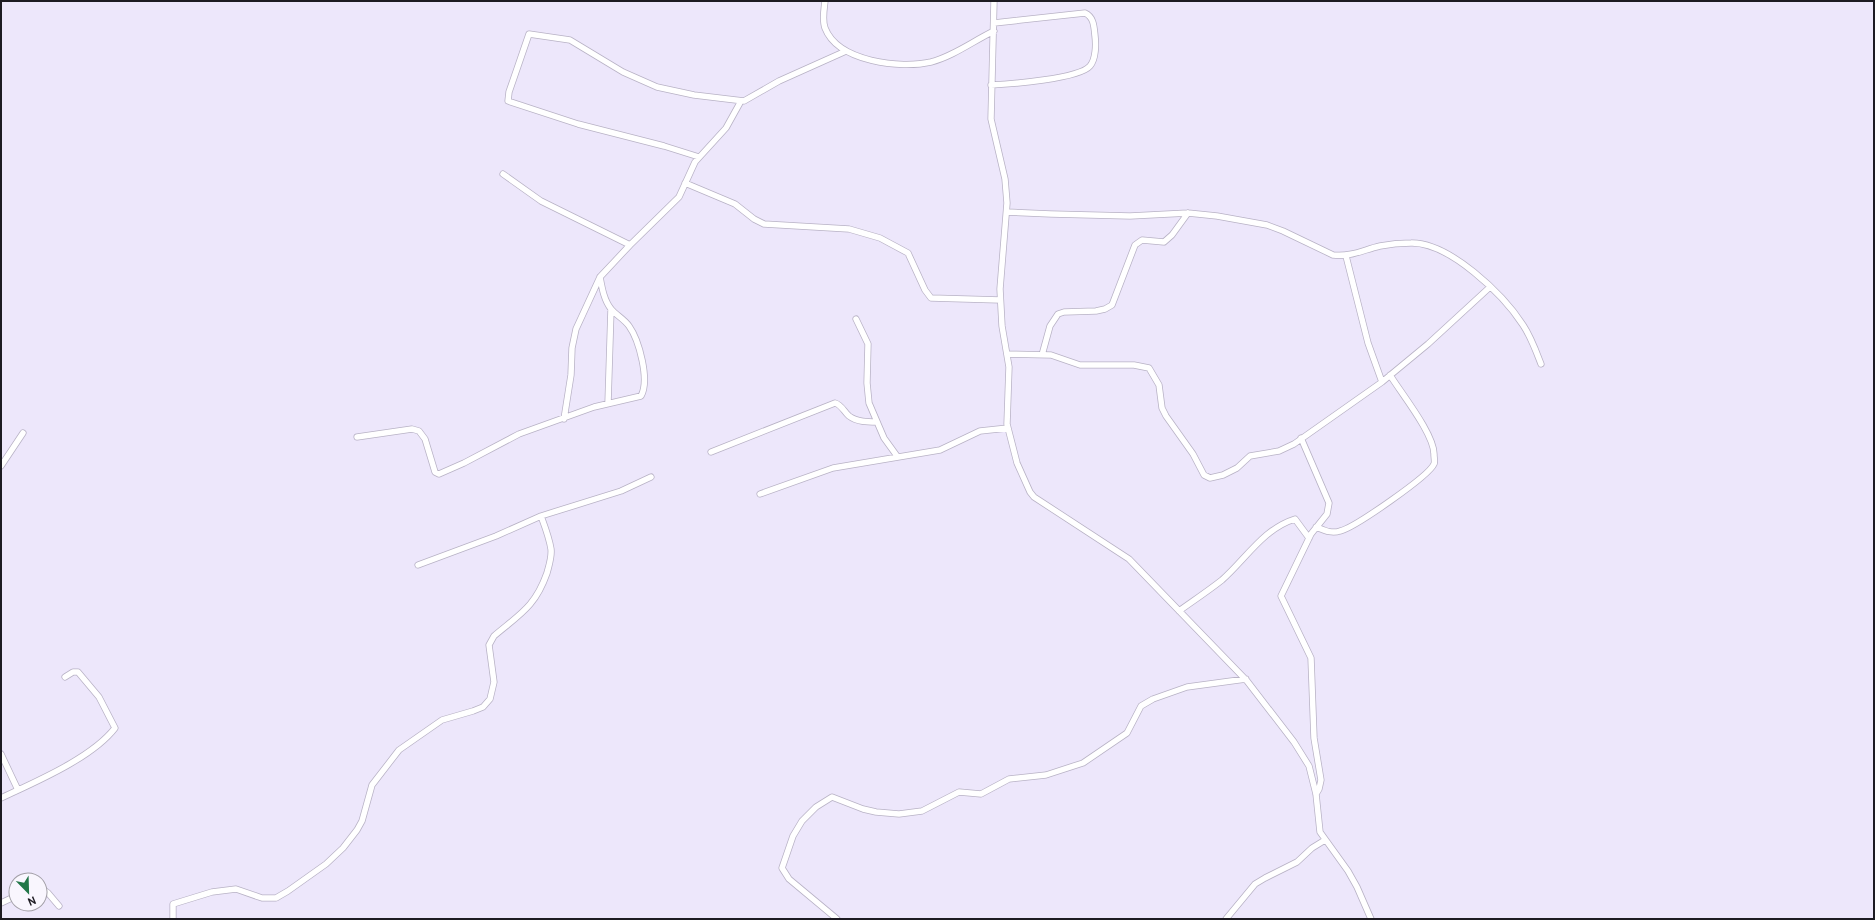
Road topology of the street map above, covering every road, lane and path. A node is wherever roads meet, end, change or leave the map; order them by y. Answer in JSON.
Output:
{"nodes":[{"id":1,"x":825,"y":1,"type":"edge"},
{"id":2,"x":994,"y":1,"type":"edge"},
{"id":3,"x":994,"y":23,"type":"junction"},
{"id":4,"x":994,"y":31,"type":"junction"},
{"id":5,"x":846,"y":51,"type":"junction"},
{"id":6,"x":991,"y":84,"type":"junction"},
{"id":7,"x":741,"y":101,"type":"junction"},
{"id":8,"x":699,"y":157,"type":"junction"},
{"id":9,"x":502,"y":174,"type":"dead end"},
{"id":10,"x":685,"y":183,"type":"junction"},
{"id":11,"x":1007,"y":212,"type":"junction"},
{"id":12,"x":1188,"y":213,"type":"junction"},
{"id":13,"x":630,"y":245,"type":"junction"},
{"id":14,"x":1346,"y":256,"type":"junction"},
{"id":15,"x":600,"y":277,"type":"junction"},
{"id":16,"x":1490,"y":287,"type":"junction"},
{"id":17,"x":1000,"y":300,"type":"junction"},
{"id":18,"x":611,"y":309,"type":"junction"},
{"id":19,"x":856,"y":319,"type":"dead end"},
{"id":20,"x":1008,"y":354,"type":"junction"},
{"id":21,"x":1042,"y":355,"type":"junction"},
{"id":22,"x":1541,"y":364,"type":"dead end"},
{"id":23,"x":1390,"y":375,"type":"junction"},
{"id":24,"x":1382,"y":382,"type":"junction"},
{"id":25,"x":608,"y":403,"type":"junction"},
{"id":26,"x":564,"y":419,"type":"junction"},
{"id":27,"x":877,"y":422,"type":"junction"},
{"id":28,"x":1008,"y":428,"type":"junction"},
{"id":29,"x":23,"y":434,"type":"dead end"},
{"id":30,"x":357,"y":437,"type":"dead end"},
{"id":31,"x":1301,"y":438,"type":"junction"},
{"id":32,"x":711,"y":452,"type":"dead end"},
{"id":33,"x":897,"y":456,"type":"junction"},
{"id":34,"x":1,"y":466,"type":"edge"},
{"id":35,"x":651,"y":477,"type":"dead end"},
{"id":36,"x":760,"y":494,"type":"dead end"},
{"id":37,"x":541,"y":516,"type":"junction"},
{"id":38,"x":1316,"y":527,"type":"junction"},
{"id":39,"x":1309,"y":538,"type":"junction"},
{"id":40,"x":418,"y":565,"type":"dead end"},
{"id":41,"x":1179,"y":611,"type":"junction"},
{"id":42,"x":65,"y":677,"type":"dead end"},
{"id":43,"x":1246,"y":679,"type":"junction"},
{"id":44,"x":1,"y":754,"type":"edge"},
{"id":45,"x":18,"y":790,"type":"junction"},
{"id":46,"x":1316,"y":794,"type":"junction"},
{"id":47,"x":1,"y":798,"type":"edge"},
{"id":48,"x":1325,"y":840,"type":"junction"},
{"id":49,"x":48,"y":893,"type":"edge"},
{"id":50,"x":59,"y":906,"type":"dead end"},
{"id":51,"x":173,"y":919,"type":"edge"},
{"id":52,"x":837,"y":919,"type":"edge"},
{"id":53,"x":1226,"y":919,"type":"edge"},
{"id":54,"x":1371,"y":919,"type":"edge"}],
"edges":[{"from":1,"to":5,"type":"street"},
{"from":2,"to":3,"type":"street"},
{"from":3,"to":4,"type":"street"},
{"from":3,"to":6,"type":"street"},
{"from":4,"to":5,"type":"street"},
{"from":4,"to":6,"type":"street"},
{"from":5,"to":7,"type":"street"},
{"from":6,"to":11,"type":"street"},
{"from":7,"to":8,"type":"street"},
{"from":7,"to":8,"type":"street"},
{"from":8,"to":10,"type":"street"},
{"from":9,"to":13,"type":"street"},
{"from":10,"to":13,"type":"street"},
{"from":10,"to":17,"type":"street"},
{"from":11,"to":12,"type":"street"},
{"from":11,"to":17,"type":"street"},
{"from":12,"to":14,"type":"street"},
{"from":12,"to":21,"type":"street"},
{"from":13,"to":15,"type":"street"},
{"from":14,"to":16,"type":"street"},
{"from":14,"to":24,"type":"street"},
{"from":15,"to":18,"type":"street"},
{"from":15,"to":26,"type":"street"},
{"from":16,"to":22,"type":"street"},
{"from":16,"to":23,"type":"street"},
{"from":17,"to":20,"type":"street"},
{"from":18,"to":25,"type":"street"},
{"from":18,"to":25,"type":"street"},
{"from":19,"to":27,"type":"street"},
{"from":20,"to":21,"type":"street"},
{"from":20,"to":28,"type":"street"},
{"from":21,"to":31,"type":"street"},
{"from":23,"to":24,"type":"street"},
{"from":23,"to":38,"type":"street"},
{"from":24,"to":31,"type":"street"},
{"from":25,"to":26,"type":"street"},
{"from":26,"to":30,"type":"street"},
{"from":27,"to":32,"type":"street"},
{"from":27,"to":33,"type":"street"},
{"from":28,"to":33,"type":"street"},
{"from":28,"to":41,"type":"street"},
{"from":29,"to":34,"type":"street"},
{"from":31,"to":38,"type":"street"},
{"from":33,"to":36,"type":"street"},
{"from":35,"to":37,"type":"street"},
{"from":37,"to":40,"type":"street"},
{"from":37,"to":51,"type":"street"},
{"from":38,"to":39,"type":"street"},
{"from":39,"to":41,"type":"street"},
{"from":39,"to":46,"type":"street"},
{"from":41,"to":43,"type":"street"},
{"from":42,"to":45,"type":"street"},
{"from":43,"to":46,"type":"street"},
{"from":43,"to":52,"type":"street"},
{"from":44,"to":45,"type":"street"},
{"from":45,"to":47,"type":"street"},
{"from":46,"to":48,"type":"street"},
{"from":48,"to":53,"type":"street"},
{"from":48,"to":54,"type":"street"},
{"from":49,"to":50,"type":"street"}]}
